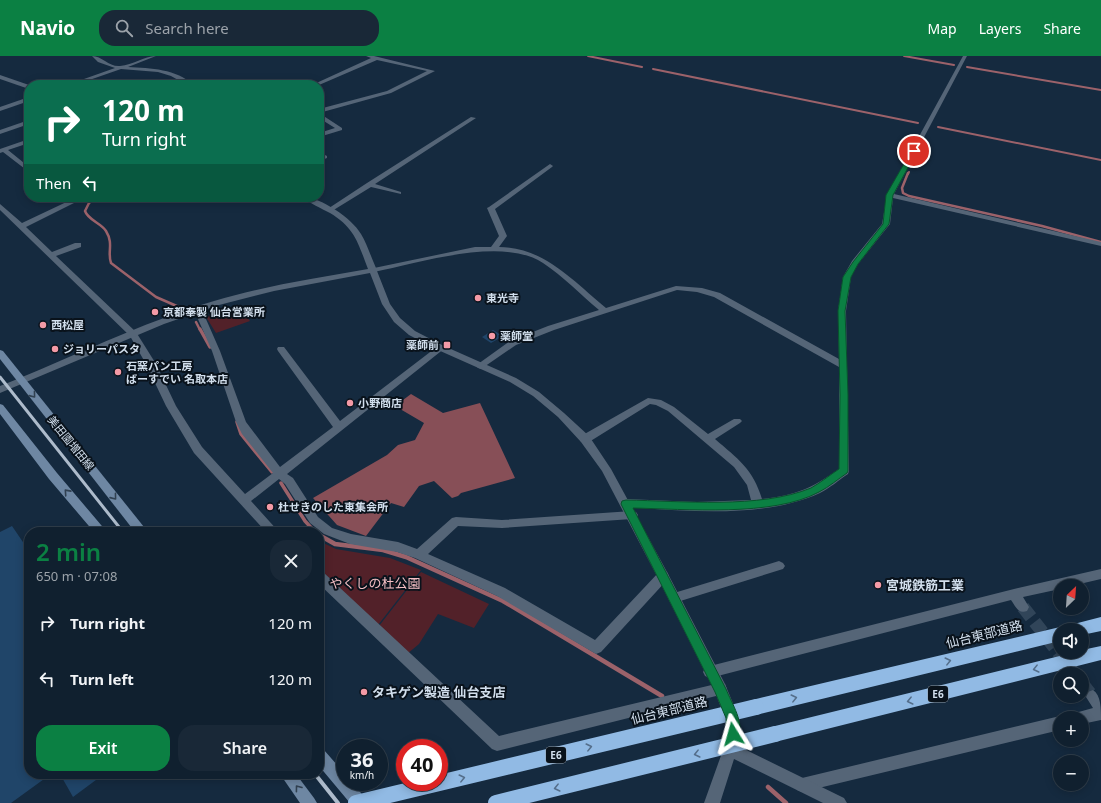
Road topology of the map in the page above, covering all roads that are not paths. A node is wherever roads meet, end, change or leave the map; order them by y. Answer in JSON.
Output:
{"nodes":[{"id":1,"x":94,"y":56,"type":"edge"},
{"id":2,"x":154,"y":56,"type":"edge"},
{"id":3,"x":368,"y":56,"type":"edge"},
{"id":4,"x":965,"y":56,"type":"edge"},
{"id":5,"x":376,"y":58,"type":"junction"},
{"id":6,"x":121,"y":68,"type":"junction"},
{"id":7,"x":0,"y":78,"type":"edge"},
{"id":8,"x":85,"y":80,"type":"edge"},
{"id":9,"x":184,"y":80,"type":"edge"},
{"id":10,"x":324,"y":81,"type":"edge"},
{"id":11,"x":24,"y":85,"type":"edge"},
{"id":12,"x":24,"y":101,"type":"edge"},
{"id":13,"x":0,"y":109,"type":"edge"},
{"id":14,"x":324,"y":110,"type":"edge"},
{"id":15,"x":324,"y":118,"type":"edge"},
{"id":16,"x":473,"y":118,"type":"dead end"},
{"id":17,"x":24,"y":124,"type":"edge"},
{"id":18,"x":0,"y":132,"type":"edge"},
{"id":19,"x":324,"y":134,"type":"edge"},
{"id":20,"x":24,"y":143,"type":"edge"},
{"id":21,"x":2,"y":151,"type":"edge"},
{"id":22,"x":24,"y":166,"type":"edge"},
{"id":23,"x":550,"y":166,"type":"dead end"},
{"id":24,"x":369,"y":184,"type":"junction"},
{"id":25,"x":399,"y":193,"type":"dead end"},
{"id":26,"x":890,"y":195,"type":"junction"},
{"id":27,"x":315,"y":202,"type":"edge"},
{"id":28,"x":70,"y":203,"type":"edge"},
{"id":29,"x":0,"y":206,"type":"edge"},
{"id":30,"x":330,"y":210,"type":"junction"},
{"id":31,"x":21,"y":226,"type":"junction"},
{"id":32,"x":1101,"y":244,"type":"edge"},
{"id":33,"x":78,"y":245,"type":"dead end"},
{"id":34,"x":494,"y":248,"type":"junction"},
{"id":35,"x":51,"y":255,"type":"junction"},
{"id":36,"x":374,"y":270,"type":"junction"},
{"id":37,"x":198,"y":310,"type":"junction"},
{"id":38,"x":604,"y":310,"type":"junction"},
{"id":39,"x":133,"y":334,"type":"junction"},
{"id":40,"x":441,"y":348,"type":"junction"},
{"id":41,"x":281,"y":349,"type":"dead end"},
{"id":42,"x":0,"y":354,"type":"edge"},
{"id":43,"x":843,"y":365,"type":"junction"},
{"id":44,"x":481,"y":366,"type":"junction"},
{"id":45,"x":22,"y":382,"type":"junction"},
{"id":46,"x":0,"y":390,"type":"edge"},
{"id":47,"x":0,"y":407,"type":"edge"},
{"id":48,"x":737,"y":421,"type":"dead end"},
{"id":49,"x":338,"y":426,"type":"junction"},
{"id":50,"x":585,"y":439,"type":"junction"},
{"id":51,"x":708,"y":439,"type":"junction"},
{"id":52,"x":280,"y":474,"type":"junction"},
{"id":53,"x":244,"y":501,"type":"junction"},
{"id":54,"x":626,"y":504,"type":"junction"},
{"id":55,"x":758,"y":504,"type":"junction"},
{"id":56,"x":632,"y":514,"type":"junction"},
{"id":57,"x":97,"y":527,"type":"edge"},
{"id":58,"x":138,"y":527,"type":"edge"},
{"id":59,"x":268,"y":527,"type":"edge"},
{"id":60,"x":323,"y":527,"type":"edge"},
{"id":61,"x":324,"y":528,"type":"edge"},
{"id":62,"x":419,"y":555,"type":"junction"},
{"id":63,"x":779,"y":566,"type":"dead end"},
{"id":64,"x":1101,"y":574,"type":"edge"},
{"id":65,"x":664,"y":576,"type":"junction"},
{"id":66,"x":324,"y":581,"type":"edge"},
{"id":67,"x":1014,"y":594,"type":"junction"},
{"id":68,"x":674,"y":598,"type":"junction"},
{"id":69,"x":1023,"y":607,"type":"tunnel mouth"},
{"id":70,"x":1101,"y":624,"type":"edge"},
{"id":71,"x":1089,"y":627,"type":"edge"},
{"id":72,"x":1053,"y":636,"type":"edge"},
{"id":73,"x":1101,"y":653,"type":"edge"},
{"id":74,"x":710,"y":672,"type":"junction"},
{"id":75,"x":720,"y":689,"type":"junction"},
{"id":76,"x":1101,"y":713,"type":"edge"},
{"id":77,"x":1089,"y":716,"type":"edge"},
{"id":78,"x":1053,"y":725,"type":"edge"},
{"id":79,"x":730,"y":750,"type":"junction"},
{"id":80,"x":324,"y":761,"type":"edge"},
{"id":81,"x":291,"y":779,"type":"edge"},
{"id":82,"x":802,"y":785,"type":"junction"},
{"id":83,"x":310,"y":803,"type":"edge"},
{"id":84,"x":356,"y":803,"type":"edge"},
{"id":85,"x":360,"y":803,"type":"edge"},
{"id":86,"x":496,"y":803,"type":"edge"},
{"id":87,"x":712,"y":803,"type":"edge"},
{"id":88,"x":839,"y":803,"type":"edge"}],
"edges":[{"from":1,"to":6,"type":"street"},
{"from":2,"to":6,"type":"street"},
{"from":3,"to":5,"type":"street"},
{"from":4,"to":26,"type":"street"},
{"from":5,"to":10,"type":"street"},
{"from":5,"to":14,"type":"street"},
{"from":6,"to":8,"type":"street"},
{"from":6,"to":9,"type":"street"},
{"from":7,"to":11,"type":"street"},
{"from":12,"to":13,"type":"street"},
{"from":15,"to":19,"type":"street"},
{"from":16,"to":24,"type":"street"},
{"from":17,"to":18,"type":"street"},
{"from":20,"to":21,"type":"street"},
{"from":21,"to":22,"type":"street"},
{"from":23,"to":34,"type":"street"},
{"from":24,"to":25,"type":"street"},
{"from":24,"to":30,"type":"street"},
{"from":26,"to":32,"type":"street"},
{"from":26,"to":43,"type":"street"},
{"from":27,"to":30,"type":"street"},
{"from":28,"to":31,"type":"street"},
{"from":29,"to":31,"type":"street"},
{"from":30,"to":36,"type":"street"},
{"from":31,"to":35,"type":"street"},
{"from":33,"to":35,"type":"street"},
{"from":34,"to":36,"type":"street"},
{"from":34,"to":38,"type":"street"},
{"from":35,"to":39,"type":"street"},
{"from":36,"to":37,"type":"street"},
{"from":36,"to":40,"type":"street"},
{"from":37,"to":39,"type":"street"},
{"from":37,"to":52,"type":"street"},
{"from":38,"to":43,"type":"street"},
{"from":38,"to":44,"type":"street"},
{"from":39,"to":45,"type":"street"},
{"from":39,"to":53,"type":"street"},
{"from":40,"to":44,"type":"street"},
{"from":40,"to":49,"type":"street"},
{"from":41,"to":49,"type":"street"},
{"from":42,"to":45,"type":"main road","name":"美田園増田線"},
{"from":43,"to":55,"type":"street"},
{"from":44,"to":50,"type":"street"},
{"from":45,"to":46,"type":"street"},
{"from":45,"to":58,"type":"main road","name":"美田園増田線","one_way":true},
{"from":57,"to":47,"type":"main road","one_way":true},
{"from":48,"to":51,"type":"street"},
{"from":49,"to":52,"type":"street"},
{"from":50,"to":51,"type":"street"},
{"from":50,"to":54,"type":"street"},
{"from":51,"to":55,"type":"street"},
{"from":52,"to":53,"type":"street"},
{"from":52,"to":60,"type":"street"},
{"from":53,"to":59,"type":"street"},
{"from":54,"to":55,"type":"street"},
{"from":54,"to":56,"type":"street"},
{"from":56,"to":62,"type":"street"},
{"from":56,"to":65,"type":"street"},
{"from":61,"to":62,"type":"street"},
{"from":62,"to":65,"type":"street"},
{"from":63,"to":68,"type":"street"},
{"from":64,"to":67,"type":"street"},
{"from":65,"to":68,"type":"street"},
{"from":66,"to":75,"type":"street"},
{"from":67,"to":69,"type":"street"},
{"from":67,"to":74,"type":"street"},
{"from":68,"to":74,"type":"street"},
{"from":70,"to":71,"type":"highway"},
{"from":84,"to":72,"type":"highway","name":"仙台東部道路","number":"E6","one_way":true,"bridge":true},
{"from":73,"to":86,"type":"highway","number":"E6","one_way":true,"bridge":true},
{"from":74,"to":75,"type":"street"},
{"from":75,"to":79,"type":"street"},
{"from":76,"to":77,"type":"street"},
{"from":78,"to":82,"type":"street"},
{"from":79,"to":82,"type":"street"},
{"from":79,"to":87,"type":"street"},
{"from":80,"to":85,"type":"main road"},
{"from":83,"to":81,"type":"main road","one_way":true},
{"from":82,"to":88,"type":"street"}]}
